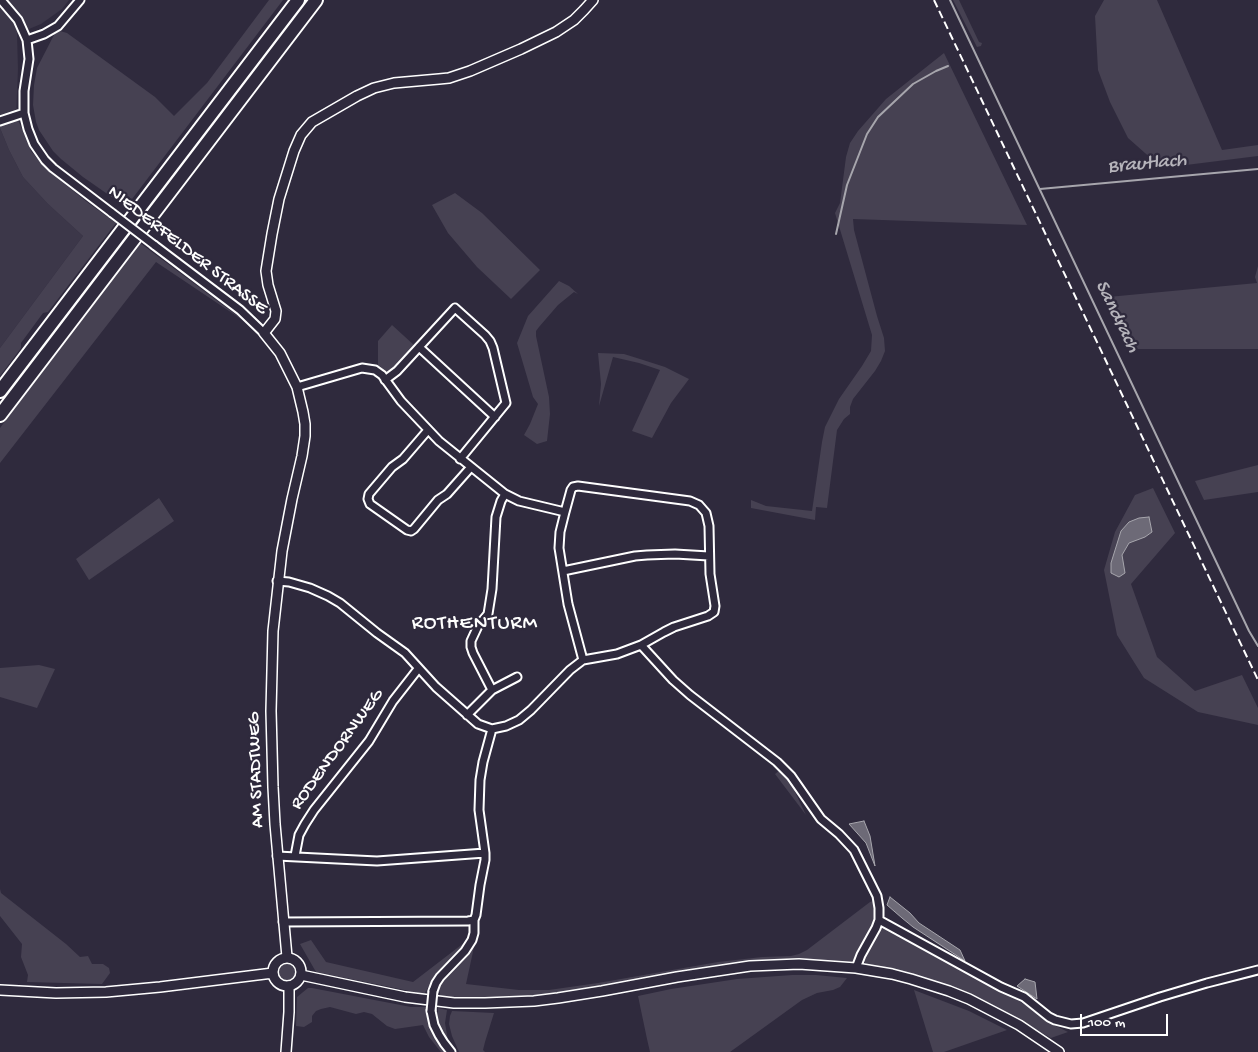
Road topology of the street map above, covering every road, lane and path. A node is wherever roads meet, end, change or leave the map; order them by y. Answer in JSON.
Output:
{"nodes":[{"id":1,"x":1,"y":0,"type":"edge"},
{"id":2,"x":80,"y":0,"type":"edge"},
{"id":3,"x":298,"y":0,"type":"edge"},
{"id":4,"x":316,"y":0,"type":"edge"},
{"id":5,"x":592,"y":0,"type":"edge"},
{"id":6,"x":28,"y":40,"type":"junction"},
{"id":7,"x":24,"y":113,"type":"junction"},
{"id":8,"x":0,"y":121,"type":"edge"},
{"id":9,"x":264,"y":333,"type":"junction"},
{"id":10,"x":419,"y":347,"type":"junction"},
{"id":11,"x":385,"y":380,"type":"junction"},
{"id":12,"x":297,"y":387,"type":"junction"},
{"id":13,"x":0,"y":391,"type":"edge"},
{"id":14,"x":0,"y":415,"type":"edge"},
{"id":15,"x":494,"y":417,"type":"junction"},
{"id":16,"x":428,"y":430,"type":"junction"},
{"id":17,"x":460,"y":458,"type":"junction"},
{"id":18,"x":471,"y":467,"type":"junction"},
{"id":19,"x":505,"y":494,"type":"junction"},
{"id":20,"x":565,"y":512,"type":"junction"},
{"id":21,"x":709,"y":556,"type":"junction"},
{"id":22,"x":563,"y":571,"type":"junction"},
{"id":23,"x":278,"y":581,"type":"junction"},
{"id":24,"x":641,"y":645,"type":"junction"},
{"id":25,"x":583,"y":660,"type":"junction"},
{"id":26,"x":418,"y":669,"type":"junction"},
{"id":27,"x":517,"y":677,"type":"dead end"},
{"id":28,"x":492,"y":690,"type":"junction"},
{"id":29,"x":467,"y":715,"type":"junction"},
{"id":30,"x":492,"y":729,"type":"junction"},
{"id":31,"x":485,"y":853,"type":"junction"},
{"id":32,"x":277,"y":856,"type":"junction"},
{"id":33,"x":294,"y":856,"type":"junction"},
{"id":34,"x":474,"y":920,"type":"junction"},
{"id":35,"x":879,"y":920,"type":"junction"},
{"id":36,"x":283,"y":922,"type":"junction"},
{"id":37,"x":287,"y":957,"type":"junction"},
{"id":38,"x":856,"y":968,"type":"junction"},
{"id":39,"x":1258,"y":970,"type":"edge"},
{"id":40,"x":273,"y":973,"type":"junction"},
{"id":41,"x":301,"y":975,"type":"junction"},
{"id":42,"x":289,"y":986,"type":"junction"},
{"id":43,"x":0,"y":990,"type":"edge"},
{"id":44,"x":286,"y":1052,"type":"edge"},
{"id":45,"x":451,"y":1052,"type":"edge"},
{"id":46,"x":1059,"y":1052,"type":"edge"}],
"edges":[{"from":1,"to":6,"type":"street","name":"NIEDERFELDER STRASSE"},
{"from":2,"to":6,"type":"street"},
{"from":3,"to":13,"type":"highway"},
{"from":4,"to":14,"type":"highway"},
{"from":5,"to":9,"type":"street"},
{"from":6,"to":7,"type":"street","name":"NIEDERFELDER STRASSE"},
{"from":7,"to":8,"type":"street"},
{"from":7,"to":9,"type":"street","name":"NIEDERFELDER STRASSE","bridge":true},
{"from":9,"to":12,"type":"street","name":"NIEDERFELDER STRASSE"},
{"from":10,"to":11,"type":"street"},
{"from":10,"to":15,"type":"street"},
{"from":10,"to":15,"type":"street"},
{"from":11,"to":12,"type":"street"},
{"from":11,"to":16,"type":"street"},
{"from":12,"to":23,"type":"street","name":"NIEDERFELDER STRASSE"},
{"from":15,"to":17,"type":"street"},
{"from":16,"to":17,"type":"street"},
{"from":16,"to":18,"type":"street"},
{"from":17,"to":18,"type":"street"},
{"from":18,"to":19,"type":"street"},
{"from":19,"to":20,"type":"street"},
{"from":19,"to":28,"type":"street"},
{"from":20,"to":21,"type":"street"},
{"from":20,"to":22,"type":"street"},
{"from":21,"to":22,"type":"street"},
{"from":21,"to":24,"type":"street"},
{"from":22,"to":25,"type":"street"},
{"from":23,"to":26,"type":"street"},
{"from":23,"to":32,"type":"street","name":"AM STADTWEG"},
{"from":24,"to":25,"type":"street"},
{"from":24,"to":35,"type":"street"},
{"from":25,"to":30,"type":"street"},
{"from":26,"to":29,"type":"street"},
{"from":26,"to":33,"type":"street","name":"RODENDORNWEG"},
{"from":27,"to":28,"type":"street"},
{"from":28,"to":29,"type":"street"},
{"from":29,"to":30,"type":"street"},
{"from":30,"to":31,"type":"street"},
{"from":31,"to":33,"type":"street"},
{"from":31,"to":34,"type":"street"},
{"from":32,"to":33,"type":"street"},
{"from":32,"to":36,"type":"street","name":"AM STADTWEG"},
{"from":34,"to":36,"type":"street"},
{"from":34,"to":45,"type":"street","bridge":true},
{"from":35,"to":38,"type":"street"},
{"from":35,"to":39,"type":"street"},
{"from":36,"to":37,"type":"street","name":"AM STADTWEG"},
{"from":37,"to":40,"type":"street"},
{"from":37,"to":41,"type":"street"},
{"from":38,"to":41,"type":"street"},
{"from":38,"to":46,"type":"street"},
{"from":40,"to":42,"type":"street"},
{"from":40,"to":43,"type":"street"},
{"from":41,"to":42,"type":"street"},
{"from":42,"to":44,"type":"street"}]}
